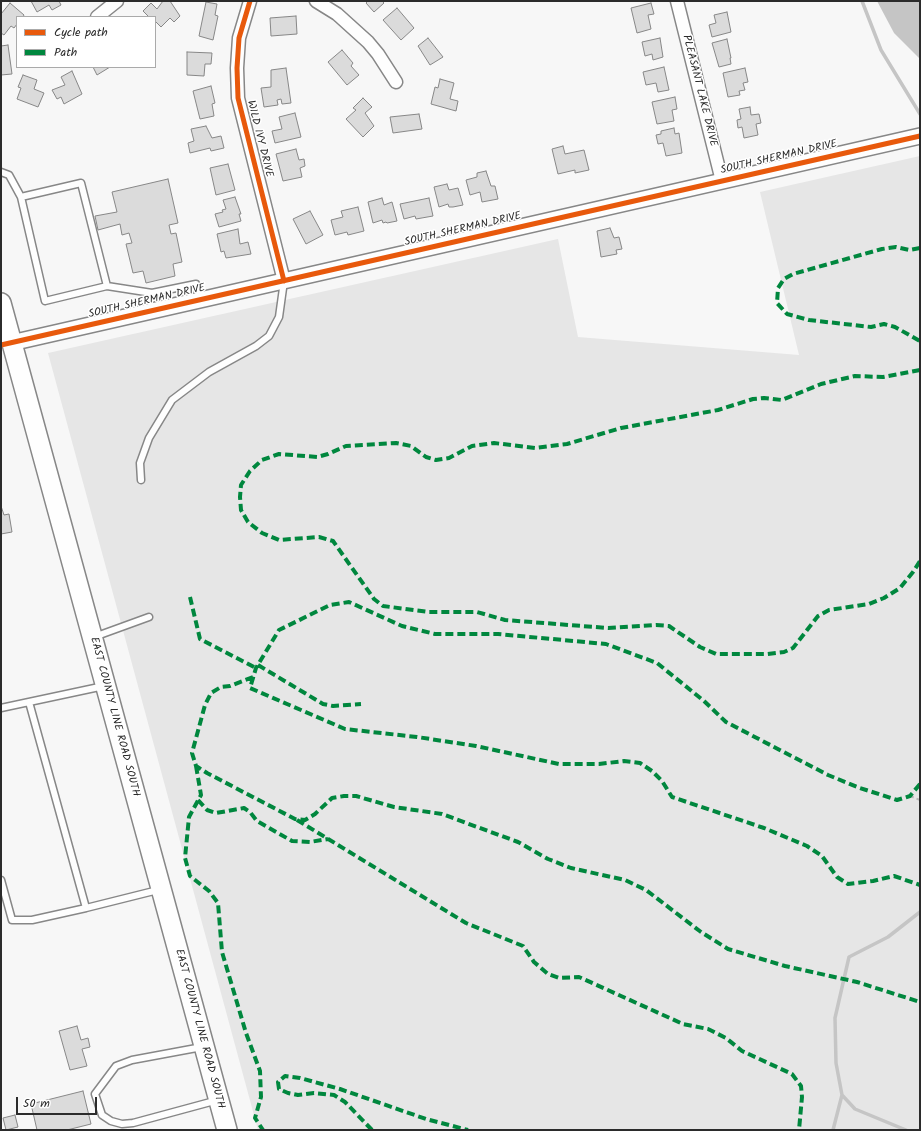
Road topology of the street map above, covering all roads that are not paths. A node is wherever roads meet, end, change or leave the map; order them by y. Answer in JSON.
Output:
{"nodes":[{"id":1,"x":117,"y":1,"type":"edge"},
{"id":2,"x":250,"y":1,"type":"edge"},
{"id":3,"x":316,"y":1,"type":"edge"},
{"id":4,"x":676,"y":1,"type":"edge"},
{"id":5,"x":98,"y":16,"type":"edge"},
{"id":6,"x":396,"y":82,"type":"dead end"},
{"id":7,"x":920,"y":136,"type":"edge"},
{"id":8,"x":1,"y":172,"type":"edge"},
{"id":9,"x":722,"y":181,"type":"junction"},
{"id":10,"x":21,"y":197,"type":"junction"},
{"id":11,"x":284,"y":281,"type":"junction"},
{"id":12,"x":106,"y":286,"type":"junction"},
{"id":13,"x":201,"y":300,"type":"junction"},
{"id":14,"x":1,"y":303,"type":"edge"},
{"id":15,"x":6,"y":344,"type":"edge"},
{"id":16,"x":141,"y":480,"type":"dead end"},
{"id":17,"x":149,"y":617,"type":"dead end"},
{"id":18,"x":92,"y":637,"type":"junction"},
{"id":19,"x":105,"y":686,"type":"junction"},
{"id":20,"x":29,"y":702,"type":"junction"},
{"id":21,"x":1,"y":708,"type":"edge"},
{"id":22,"x":1,"y":880,"type":"edge"},
{"id":23,"x":161,"y":889,"type":"junction"},
{"id":24,"x":86,"y":908,"type":"junction"},
{"id":25,"x":204,"y":1046,"type":"junction"},
{"id":26,"x":218,"y":1100,"type":"junction"},
{"id":27,"x":226,"y":1130,"type":"edge"}],
"edges":[{"from":1,"to":5,"type":"street"},
{"from":2,"to":11,"type":"street","name":"WILD IVY DRIVE"},
{"from":3,"to":6,"type":"street"},
{"from":4,"to":9,"type":"street","name":"PLEASANT LAKE DRIVE"},
{"from":7,"to":9,"type":"street","name":"SOUTH SHERMAN DRIVE"},
{"from":8,"to":10,"type":"lane"},
{"from":9,"to":11,"type":"street","name":"SOUTH SHERMAN DRIVE"},
{"from":10,"to":12,"type":"lane"},
{"from":10,"to":12,"type":"lane"},
{"from":11,"to":13,"type":"street","name":"SOUTH SHERMAN DRIVE"},
{"from":11,"to":16,"type":"lane"},
{"from":12,"to":13,"type":"lane"},
{"from":13,"to":15,"type":"street","name":"SOUTH SHERMAN DRIVE"},
{"from":14,"to":15,"type":"main road","name":"EAST COUNTY LINE ROAD SOUTH"},
{"from":15,"to":18,"type":"main road","name":"EAST COUNTY LINE ROAD SOUTH"},
{"from":17,"to":18,"type":"lane"},
{"from":18,"to":19,"type":"main road","name":"EAST COUNTY LINE ROAD SOUTH"},
{"from":19,"to":20,"type":"lane"},
{"from":19,"to":23,"type":"main road","name":"EAST COUNTY LINE ROAD SOUTH"},
{"from":20,"to":21,"type":"lane"},
{"from":20,"to":24,"type":"lane"},
{"from":22,"to":24,"type":"lane"},
{"from":23,"to":24,"type":"lane"},
{"from":23,"to":25,"type":"main road","name":"EAST COUNTY LINE ROAD SOUTH"},
{"from":25,"to":26,"type":"main road","name":"EAST COUNTY LINE ROAD SOUTH"},
{"from":25,"to":26,"type":"lane"},
{"from":26,"to":27,"type":"main road","name":"EAST COUNTY LINE ROAD SOUTH"}]}
